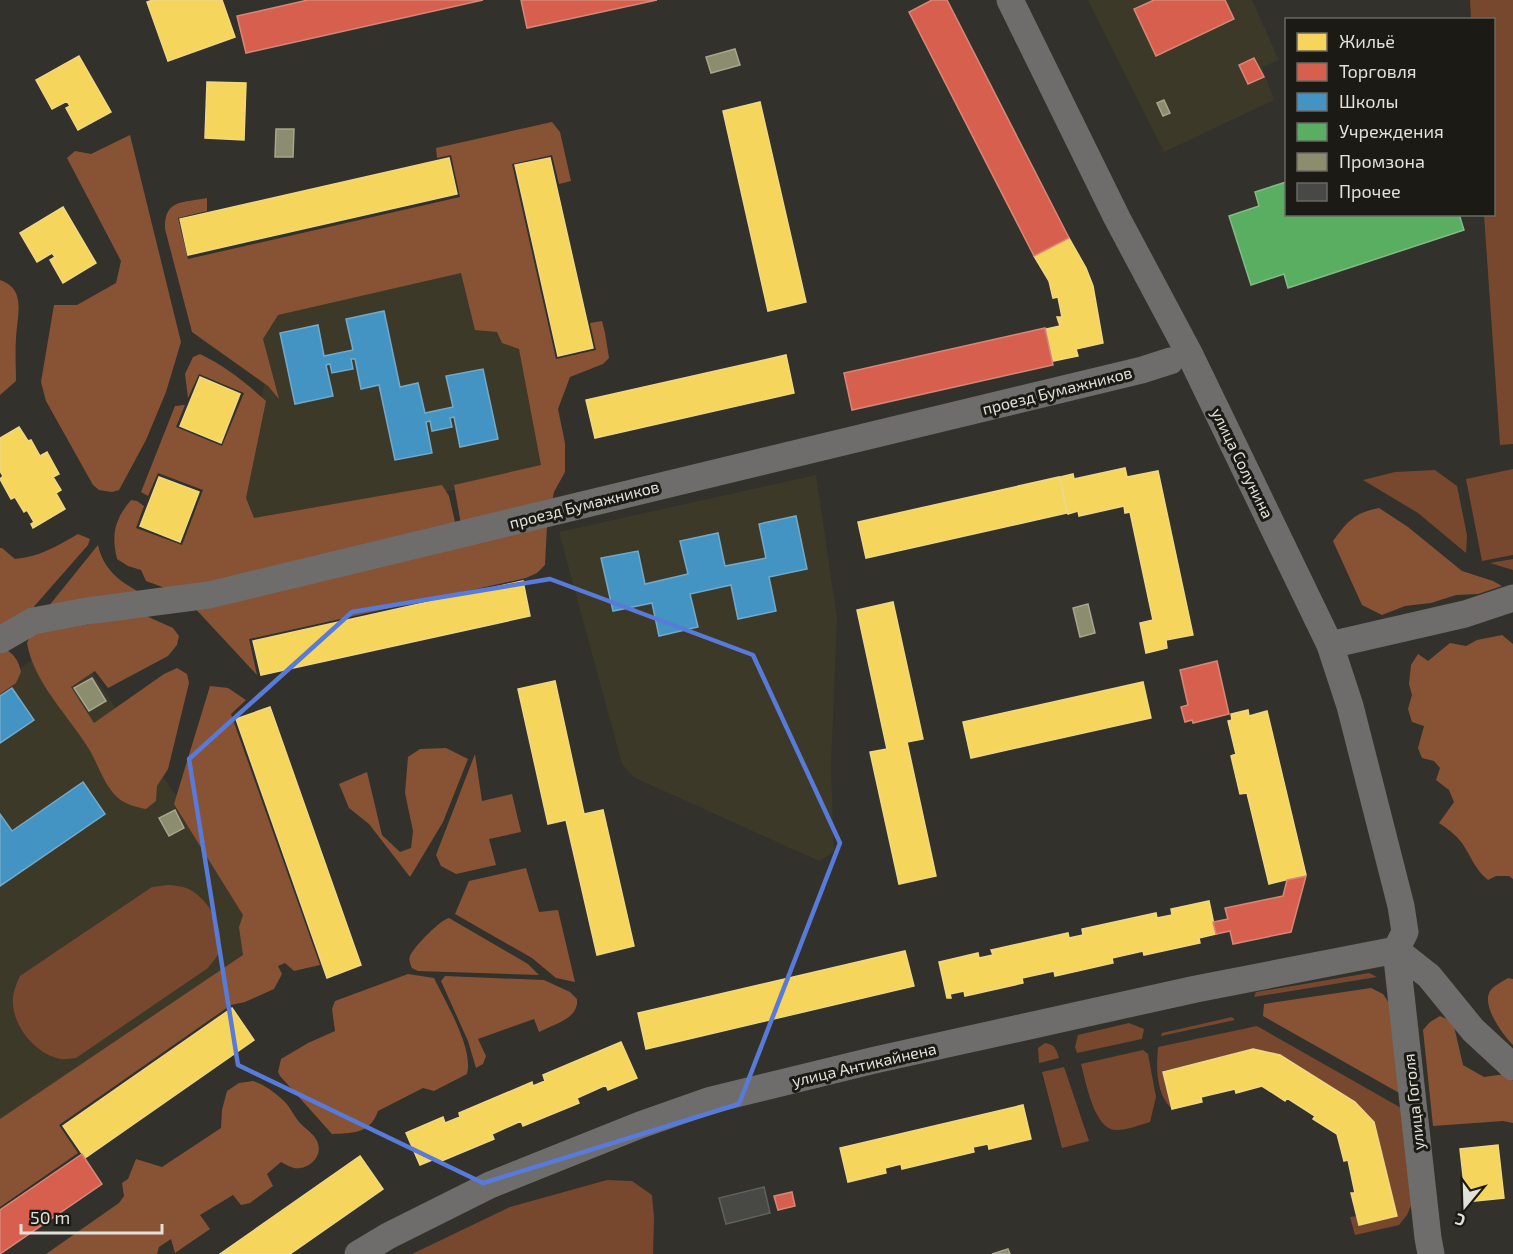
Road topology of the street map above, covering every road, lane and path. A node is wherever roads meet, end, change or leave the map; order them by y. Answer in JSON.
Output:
{"nodes":[{"id":1,"x":1010,"y":0,"type":"edge"},
{"id":2,"x":1170,"y":361,"type":"dead end"},
{"id":3,"x":1513,"y":598,"type":"edge"},
{"id":4,"x":0,"y":640,"type":"edge"},
{"id":5,"x":1330,"y":645,"type":"junction"},
{"id":6,"x":1396,"y":950,"type":"junction"},
{"id":7,"x":1513,"y":1067,"type":"edge"},
{"id":8,"x":358,"y":1254,"type":"edge"},
{"id":9,"x":1431,"y":1254,"type":"edge"}],
"edges":[{"from":1,"to":5,"type":"street","name":"улица Солунина"},
{"from":2,"to":4,"type":"street","name":"проезд Бумажников"},
{"from":3,"to":5,"type":"street"},
{"from":5,"to":6,"type":"street","name":"улица Солунина"},
{"from":6,"to":7,"type":"street"},
{"from":6,"to":8,"type":"street","name":"улица Антикайнена"},
{"from":6,"to":9,"type":"street","name":"улица Гоголя"}]}
